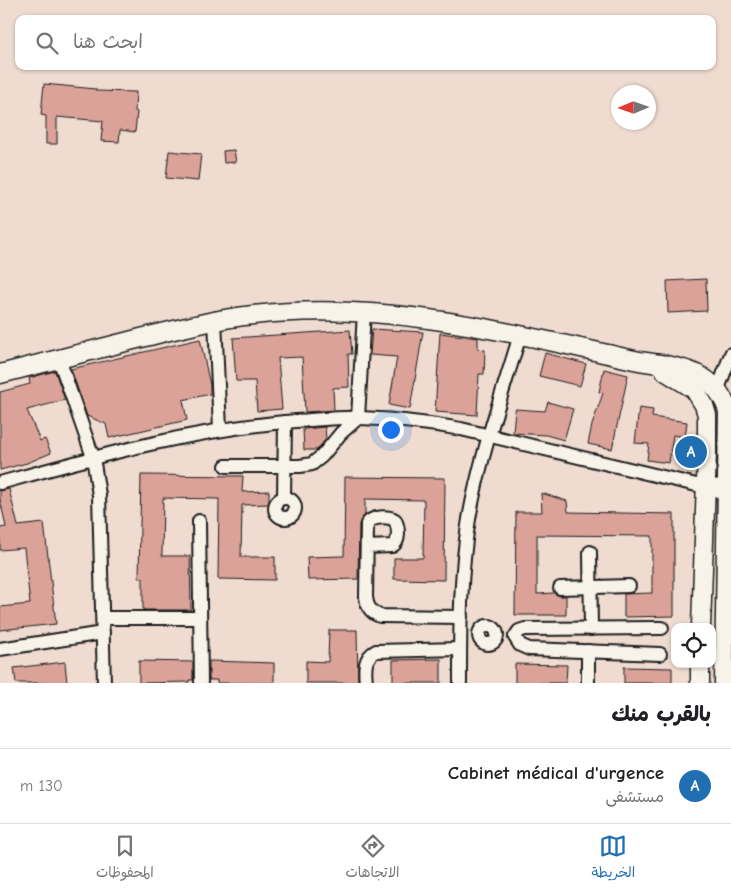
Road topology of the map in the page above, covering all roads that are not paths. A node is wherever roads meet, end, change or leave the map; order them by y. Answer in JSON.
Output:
{"nodes":[{"id":1,"x":364,"y":312,"type":"junction"},
{"id":2,"x":215,"y":320,"type":"junction"},
{"id":3,"x":520,"y":335,"type":"junction"},
{"id":4,"x":731,"y":354,"type":"edge"},
{"id":5,"x":59,"y":359,"type":"junction"},
{"id":6,"x":644,"y":362,"type":"junction"},
{"id":7,"x":0,"y":374,"type":"edge"},
{"id":8,"x":718,"y":389,"type":"junction"},
{"id":9,"x":358,"y":418,"type":"junction"},
{"id":10,"x":285,"y":422,"type":"junction"},
{"id":11,"x":220,"y":429,"type":"junction"},
{"id":12,"x":490,"y":436,"type":"junction"},
{"id":13,"x":93,"y":457,"type":"junction"},
{"id":14,"x":226,"y":466,"type":"dead end"},
{"id":15,"x":284,"y":466,"type":"junction"},
{"id":16,"x":0,"y":483,"type":"edge"},
{"id":17,"x":705,"y":487,"type":"junction"},
{"id":18,"x":284,"y":498,"type":"dead end"},
{"id":19,"x":199,"y":521,"type":"dead end"},
{"id":20,"x":367,"y":547,"type":"dead end"},
{"id":21,"x":590,"y":552,"type":"dead end"},
{"id":22,"x":628,"y":586,"type":"dead end"},
{"id":23,"x":591,"y":587,"type":"junction"},
{"id":24,"x":560,"y":588,"type":"dead end"},
{"id":25,"x":460,"y":617,"type":"junction"},
{"id":26,"x":103,"y":618,"type":"junction"},
{"id":27,"x":200,"y":618,"type":"junction"},
{"id":28,"x":701,"y":623,"type":"edge"},
{"id":29,"x":662,"y":628,"type":"dead end"},
{"id":30,"x":591,"y":629,"type":"junction"},
{"id":31,"x":103,"y":633,"type":"junction"},
{"id":32,"x":460,"y":634,"type":"junction"},
{"id":33,"x":515,"y":637,"type":"junction"},
{"id":34,"x":0,"y":649,"type":"edge"},
{"id":35,"x":460,"y":649,"type":"junction"},
{"id":36,"x":588,"y":652,"type":"junction"},
{"id":37,"x":660,"y":654,"type":"dead end"},
{"id":38,"x":700,"y":668,"type":"edge"},
{"id":39,"x":104,"y":683,"type":"edge"},
{"id":40,"x":201,"y":683,"type":"edge"},
{"id":41,"x":366,"y":683,"type":"edge"},
{"id":42,"x":460,"y":683,"type":"edge"},
{"id":43,"x":588,"y":683,"type":"edge"},
{"id":44,"x":700,"y":683,"type":"edge"},
{"id":45,"x":724,"y":683,"type":"edge"}],
"edges":[{"from":1,"to":2,"type":"street"},
{"from":1,"to":3,"type":"street"},
{"from":1,"to":9,"type":"street"},
{"from":2,"to":5,"type":"street"},
{"from":2,"to":11,"type":"street"},
{"from":3,"to":6,"type":"street"},
{"from":3,"to":12,"type":"street"},
{"from":4,"to":8,"type":"street"},
{"from":5,"to":7,"type":"street"},
{"from":5,"to":13,"type":"street"},
{"from":6,"to":8,"type":"street"},
{"from":6,"to":17,"type":"street"},
{"from":8,"to":45,"type":"street"},
{"from":9,"to":10,"type":"street"},
{"from":9,"to":12,"type":"street"},
{"from":9,"to":15,"type":"street"},
{"from":10,"to":11,"type":"street"},
{"from":10,"to":15,"type":"street"},
{"from":11,"to":13,"type":"street"},
{"from":12,"to":17,"type":"street"},
{"from":12,"to":25,"type":"street"},
{"from":13,"to":16,"type":"street"},
{"from":13,"to":26,"type":"street"},
{"from":14,"to":15,"type":"street"},
{"from":15,"to":18,"type":"street"},
{"from":17,"to":28,"type":"street"},
{"from":19,"to":27,"type":"street"},
{"from":20,"to":25,"type":"street"},
{"from":21,"to":23,"type":"street"},
{"from":22,"to":23,"type":"street"},
{"from":23,"to":24,"type":"street"},
{"from":23,"to":30,"type":"street"},
{"from":25,"to":32,"type":"street"},
{"from":26,"to":27,"type":"street"},
{"from":26,"to":31,"type":"street"},
{"from":27,"to":40,"type":"street"},
{"from":29,"to":30,"type":"street"},
{"from":30,"to":33,"type":"street"},
{"from":31,"to":34,"type":"street"},
{"from":31,"to":39,"type":"street"},
{"from":32,"to":33,"type":"street"},
{"from":32,"to":35,"type":"street"},
{"from":33,"to":36,"type":"street"},
{"from":35,"to":41,"type":"street"},
{"from":35,"to":42,"type":"street"},
{"from":36,"to":37,"type":"street"},
{"from":36,"to":43,"type":"street"},
{"from":38,"to":44,"type":"street"}]}
